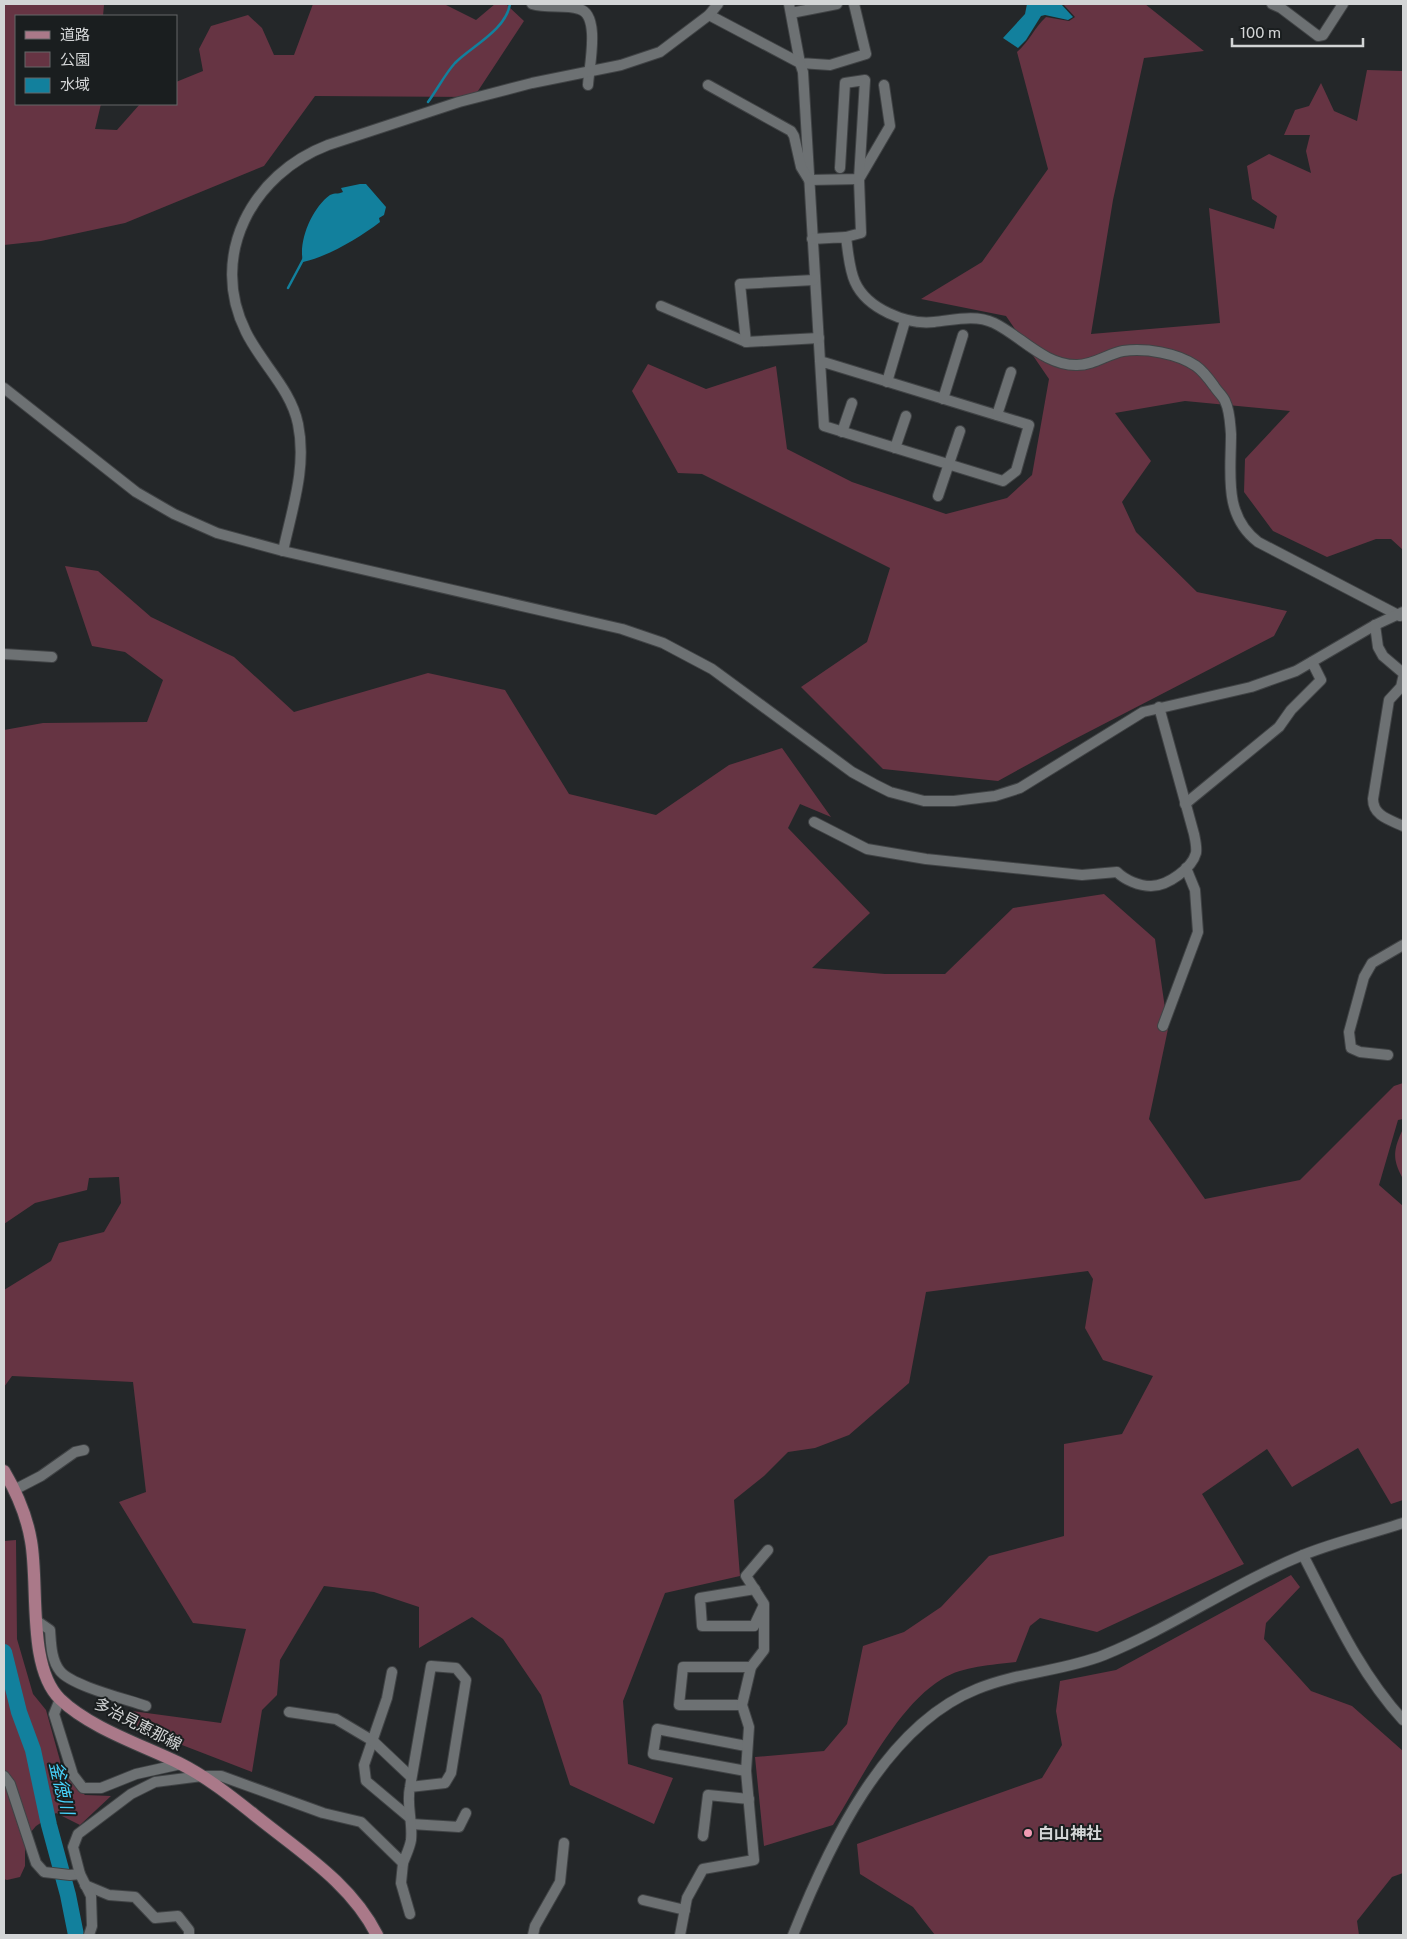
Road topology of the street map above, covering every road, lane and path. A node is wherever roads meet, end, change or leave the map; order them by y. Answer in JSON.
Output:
{"nodes":[{"id":1,"x":532,"y":4,"type":"edge"},
{"id":2,"x":718,"y":4,"type":"edge"},
{"id":3,"x":837,"y":4,"type":"edge"},
{"id":4,"x":854,"y":4,"type":"edge"},
{"id":5,"x":1272,"y":4,"type":"edge"},
{"id":6,"x":1343,"y":4,"type":"edge"},
{"id":7,"x":790,"y":9,"type":"edge"},
{"id":8,"x":709,"y":15,"type":"junction"},
{"id":9,"x":800,"y":63,"type":"junction"},
{"id":10,"x":589,"y":72,"type":"junction"},
{"id":11,"x":588,"y":85,"type":"dead end"},
{"id":12,"x":708,"y":85,"type":"dead end"},
{"id":13,"x":884,"y":85,"type":"dead end"},
{"id":14,"x":840,"y":168,"type":"dead end"},
{"id":15,"x":859,"y":178,"type":"junction"},
{"id":16,"x":809,"y":180,"type":"junction"},
{"id":17,"x":846,"y":237,"type":"junction"},
{"id":18,"x":812,"y":239,"type":"junction"},
{"id":19,"x":814,"y":280,"type":"junction"},
{"id":20,"x":661,"y":306,"type":"dead end"},
{"id":21,"x":905,"y":320,"type":"junction"},
{"id":22,"x":963,"y":335,"type":"dead end"},
{"id":23,"x":819,"y":338,"type":"junction"},
{"id":24,"x":746,"y":342,"type":"junction"},
{"id":25,"x":820,"y":362,"type":"junction"},
{"id":26,"x":1011,"y":372,"type":"dead end"},
{"id":27,"x":887,"y":382,"type":"junction"},
{"id":28,"x":4,"y":388,"type":"edge"},
{"id":29,"x":943,"y":399,"type":"junction"},
{"id":30,"x":852,"y":403,"type":"dead end"},
{"id":31,"x":997,"y":415,"type":"junction"},
{"id":32,"x":906,"y":416,"type":"dead end"},
{"id":33,"x":960,"y":431,"type":"dead end"},
{"id":34,"x":842,"y":432,"type":"junction"},
{"id":35,"x":896,"y":448,"type":"junction"},
{"id":36,"x":949,"y":465,"type":"junction"},
{"id":37,"x":938,"y":496,"type":"dead end"},
{"id":38,"x":282,"y":551,"type":"junction"},
{"id":39,"x":1401,"y":615,"type":"edge"},
{"id":40,"x":1374,"y":625,"type":"junction"},
{"id":41,"x":4,"y":654,"type":"edge"},
{"id":42,"x":52,"y":657,"type":"dead end"},
{"id":43,"x":1312,"y":662,"type":"junction"},
{"id":44,"x":1403,"y":673,"type":"edge"},
{"id":45,"x":1403,"y":678,"type":"edge"},
{"id":46,"x":1159,"y":707,"type":"junction"},
{"id":47,"x":1184,"y":804,"type":"junction"},
{"id":48,"x":814,"y":822,"type":"dead end"},
{"id":49,"x":1403,"y":826,"type":"edge"},
{"id":50,"x":1186,"y":868,"type":"junction"},
{"id":51,"x":1403,"y":945,"type":"edge"},
{"id":52,"x":1164,"y":1026,"type":"dead end"},
{"id":53,"x":1388,"y":1054,"type":"dead end"},
{"id":54,"x":84,"y":1450,"type":"dead end"},
{"id":55,"x":4,"y":1471,"type":"edge"},
{"id":56,"x":14,"y":1490,"type":"junction"},
{"id":57,"x":1403,"y":1523,"type":"edge"},
{"id":58,"x":768,"y":1550,"type":"dead end"},
{"id":59,"x":1303,"y":1555,"type":"junction"},
{"id":60,"x":755,"y":1590,"type":"junction"},
{"id":61,"x":764,"y":1604,"type":"junction"},
{"id":62,"x":37,"y":1621,"type":"junction"},
{"id":63,"x":752,"y":1667,"type":"junction"},
{"id":64,"x":392,"y":1672,"type":"dead end"},
{"id":65,"x":60,"y":1699,"type":"junction"},
{"id":66,"x":742,"y":1705,"type":"junction"},
{"id":67,"x":146,"y":1706,"type":"dead end"},
{"id":68,"x":289,"y":1712,"type":"dead end"},
{"id":69,"x":1403,"y":1720,"type":"edge"},
{"id":70,"x":372,"y":1741,"type":"junction"},
{"id":71,"x":746,"y":1746,"type":"junction"},
{"id":72,"x":181,"y":1764,"type":"junction"},
{"id":73,"x":746,"y":1771,"type":"junction"},
{"id":74,"x":4,"y":1776,"type":"edge"},
{"id":75,"x":202,"y":1776,"type":"junction"},
{"id":76,"x":410,"y":1782,"type":"junction"},
{"id":77,"x":749,"y":1799,"type":"junction"},
{"id":78,"x":466,"y":1813,"type":"dead end"},
{"id":79,"x":411,"y":1821,"type":"junction"},
{"id":80,"x":703,"y":1836,"type":"dead end"},
{"id":81,"x":564,"y":1843,"type":"dead end"},
{"id":82,"x":403,"y":1863,"type":"junction"},
{"id":83,"x":75,"y":1874,"type":"junction"},
{"id":84,"x":85,"y":1885,"type":"junction"},
{"id":85,"x":643,"y":1900,"type":"dead end"},
{"id":86,"x":685,"y":1910,"type":"junction"},
{"id":87,"x":410,"y":1914,"type":"dead end"},
{"id":88,"x":89,"y":1935,"type":"edge"},
{"id":89,"x":189,"y":1935,"type":"edge"},
{"id":90,"x":377,"y":1935,"type":"edge"},
{"id":91,"x":533,"y":1935,"type":"edge"},
{"id":92,"x":680,"y":1935,"type":"edge"},
{"id":93,"x":793,"y":1935,"type":"edge"}],
"edges":[{"from":1,"to":10,"type":"street"},
{"from":2,"to":8,"type":"street"},
{"from":3,"to":7,"type":"street"},
{"from":4,"to":9,"type":"street"},
{"from":5,"to":6,"type":"street"},
{"from":7,"to":9,"type":"street"},
{"from":8,"to":9,"type":"street"},
{"from":8,"to":10,"type":"street"},
{"from":9,"to":16,"type":"street"},
{"from":10,"to":11,"type":"street"},
{"from":10,"to":38,"type":"street"},
{"from":12,"to":16,"type":"street"},
{"from":13,"to":15,"type":"street"},
{"from":14,"to":15,"type":"street"},
{"from":15,"to":16,"type":"street"},
{"from":15,"to":17,"type":"street"},
{"from":16,"to":18,"type":"street"},
{"from":17,"to":18,"type":"street"},
{"from":17,"to":21,"type":"street"},
{"from":18,"to":19,"type":"street"},
{"from":19,"to":23,"type":"street"},
{"from":19,"to":24,"type":"street"},
{"from":20,"to":24,"type":"street"},
{"from":21,"to":27,"type":"street"},
{"from":21,"to":39,"type":"street"},
{"from":22,"to":29,"type":"street"},
{"from":23,"to":24,"type":"street"},
{"from":23,"to":25,"type":"street"},
{"from":25,"to":27,"type":"street"},
{"from":25,"to":34,"type":"street"},
{"from":26,"to":31,"type":"street"},
{"from":27,"to":29,"type":"street"},
{"from":28,"to":38,"type":"street"},
{"from":29,"to":31,"type":"street"},
{"from":30,"to":34,"type":"street"},
{"from":31,"to":36,"type":"street"},
{"from":32,"to":35,"type":"street"},
{"from":33,"to":36,"type":"street"},
{"from":34,"to":35,"type":"street"},
{"from":35,"to":36,"type":"street"},
{"from":36,"to":37,"type":"street"},
{"from":38,"to":46,"type":"street"},
{"from":39,"to":40,"type":"street"},
{"from":40,"to":43,"type":"street"},
{"from":40,"to":44,"type":"street"},
{"from":41,"to":42,"type":"street"},
{"from":43,"to":46,"type":"street"},
{"from":43,"to":47,"type":"street"},
{"from":45,"to":49,"type":"street"},
{"from":46,"to":47,"type":"street"},
{"from":47,"to":50,"type":"street"},
{"from":48,"to":50,"type":"street"},
{"from":50,"to":52,"type":"street"},
{"from":51,"to":53,"type":"street"},
{"from":54,"to":56,"type":"street"},
{"from":55,"to":56,"type":"main road","name":"多治見恵那線"},
{"from":56,"to":62,"type":"main road","name":"多治見恵那線"},
{"from":57,"to":59,"type":"street"},
{"from":58,"to":60,"type":"street"},
{"from":59,"to":69,"type":"street"},
{"from":59,"to":93,"type":"street"},
{"from":60,"to":61,"type":"street"},
{"from":60,"to":61,"type":"street"},
{"from":61,"to":63,"type":"street"},
{"from":62,"to":65,"type":"main road","name":"多治見恵那線"},
{"from":62,"to":67,"type":"street"},
{"from":63,"to":66,"type":"street"},
{"from":63,"to":66,"type":"street"},
{"from":64,"to":70,"type":"street"},
{"from":65,"to":72,"type":"main road","name":"多治見恵那線"},
{"from":65,"to":72,"type":"street"},
{"from":66,"to":71,"type":"street"},
{"from":68,"to":70,"type":"street"},
{"from":70,"to":76,"type":"street"},
{"from":70,"to":79,"type":"street"},
{"from":71,"to":73,"type":"street"},
{"from":71,"to":73,"type":"street"},
{"from":72,"to":75,"type":"main road","name":"多治見恵那線"},
{"from":73,"to":77,"type":"street"},
{"from":74,"to":83,"type":"street"},
{"from":75,"to":82,"type":"street"},
{"from":75,"to":83,"type":"street"},
{"from":75,"to":90,"type":"main road","name":"多治見恵那線"},
{"from":76,"to":76,"type":"street"},
{"from":76,"to":79,"type":"street"},
{"from":77,"to":80,"type":"street"},
{"from":77,"to":86,"type":"street"},
{"from":78,"to":79,"type":"street"},
{"from":79,"to":82,"type":"street"},
{"from":81,"to":91,"type":"street"},
{"from":82,"to":87,"type":"street"},
{"from":83,"to":84,"type":"street"},
{"from":84,"to":88,"type":"street"},
{"from":84,"to":89,"type":"street"},
{"from":85,"to":86,"type":"street"},
{"from":86,"to":92,"type":"street"}]}
